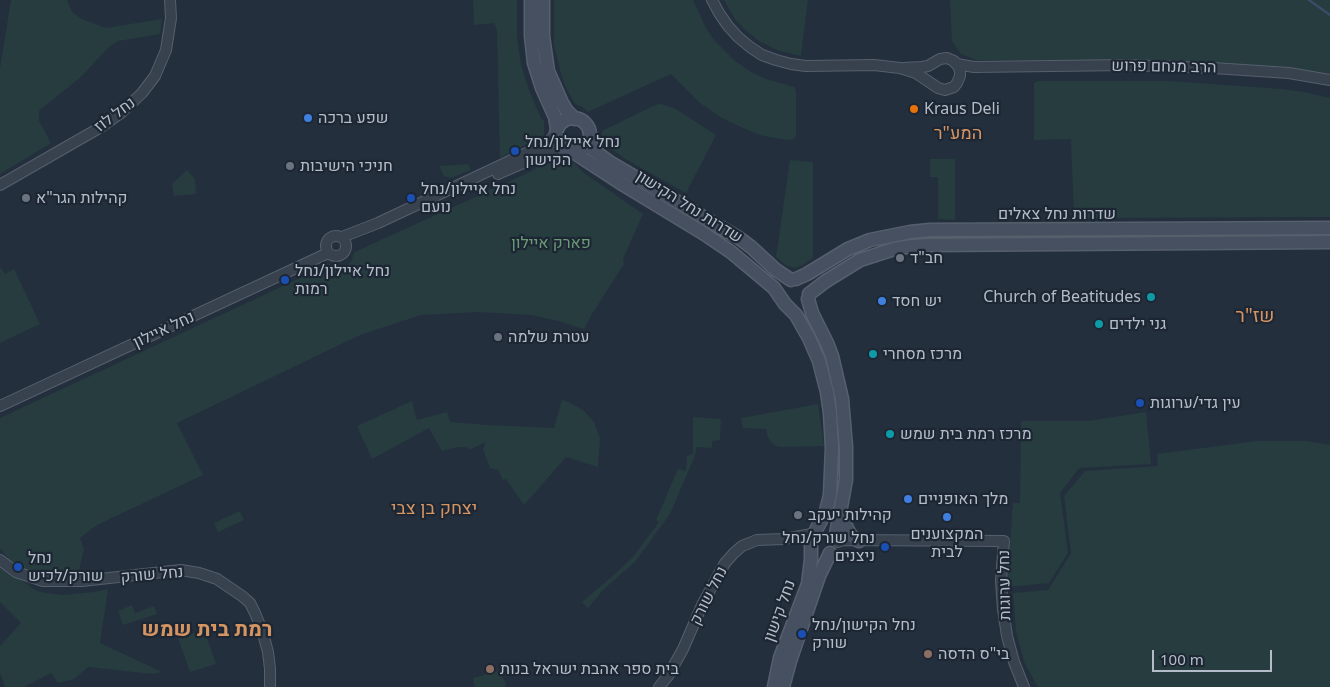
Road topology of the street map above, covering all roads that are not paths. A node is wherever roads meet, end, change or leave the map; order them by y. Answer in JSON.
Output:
{"nodes":[{"id":1,"x":170,"y":0,"type":"edge"},
{"id":2,"x":531,"y":0,"type":"edge"},
{"id":3,"x":543,"y":0,"type":"edge"},
{"id":4,"x":712,"y":0,"type":"edge"},
{"id":5,"x":956,"y":62,"type":"junction"},
{"id":6,"x":933,"y":63,"type":"junction"},
{"id":7,"x":996,"y":66,"type":"junction"},
{"id":8,"x":904,"y":68,"type":"junction"},
{"id":9,"x":1330,"y":80,"type":"edge"},
{"id":10,"x":959,"y":81,"type":"junction"},
{"id":11,"x":932,"y":83,"type":"junction"},
{"id":12,"x":575,"y":119,"type":"junction"},
{"id":13,"x":556,"y":131,"type":"junction"},
{"id":14,"x":589,"y":140,"type":"junction"},
{"id":15,"x":568,"y":151,"type":"junction"},
{"id":16,"x":0,"y":185,"type":"edge"},
{"id":17,"x":1330,"y":228,"type":"edge"},
{"id":18,"x":344,"y":240,"type":"junction"},
{"id":19,"x":1330,"y":242,"type":"edge"},
{"id":20,"x":327,"y":250,"type":"junction"},
{"id":21,"x":793,"y":280,"type":"junction"},
{"id":22,"x":809,"y":297,"type":"junction"},
{"id":23,"x":784,"y":302,"type":"junction"},
{"id":24,"x":0,"y":399,"type":"edge"},
{"id":25,"x":0,"y":406,"type":"edge"},
{"id":26,"x":841,"y":512,"type":"junction"},
{"id":27,"x":837,"y":538,"type":"junction"},
{"id":28,"x":813,"y":539,"type":"junction"},
{"id":29,"x":859,"y":541,"type":"junction"},
{"id":30,"x":830,"y":553,"type":"junction"},
{"id":31,"x":0,"y":560,"type":"edge"},
{"id":32,"x":272,"y":685,"type":"edge"},
{"id":33,"x":659,"y":687,"type":"edge"},
{"id":34,"x":774,"y":687,"type":"edge"},
{"id":35,"x":783,"y":687,"type":"edge"},
{"id":36,"x":1024,"y":687,"type":"edge"}],
"edges":[{"from":1,"to":16,"type":"street","name":"נחל לוז"},
{"from":2,"to":13,"type":"main road"},
{"from":3,"to":12,"type":"main road"},
{"from":4,"to":8,"type":"street"},
{"from":5,"to":6,"type":"street"},
{"from":5,"to":7,"type":"street","name":"הרב מנחם פרוש"},
{"from":5,"to":10,"type":"street"},
{"from":6,"to":8,"type":"street"},
{"from":6,"to":11,"type":"street"},
{"from":7,"to":9,"type":"street","name":"הרב מנחם פרוש"},
{"from":7,"to":10,"type":"street","name":"הרב מנחם פרוש"},
{"from":8,"to":11,"type":"street"},
{"from":10,"to":11,"type":"street"},
{"from":12,"to":13,"type":"main road"},
{"from":12,"to":14,"type":"main road"},
{"from":13,"to":15,"type":"main road"},
{"from":13,"to":18,"type":"street"},
{"from":14,"to":15,"type":"main road"},
{"from":14,"to":21,"type":"main road","name":"שדרות נחל הקישון"},
{"from":15,"to":18,"type":"street"},
{"from":15,"to":23,"type":"main road","name":"שדרות נחל הקישון"},
{"from":17,"to":21,"type":"main road","name":"שדרות נחל צאלים"},
{"from":18,"to":20,"type":"street"},
{"from":18,"to":20,"type":"street"},
{"from":19,"to":22,"type":"main road","name":"שדרות נחל צאלים"},
{"from":20,"to":24,"type":"street","name":"נחל איילון"},
{"from":20,"to":25,"type":"street","name":"נחל איילון"},
{"from":21,"to":22,"type":"main road"},
{"from":21,"to":23,"type":"main road"},
{"from":22,"to":23,"type":"main road"},
{"from":22,"to":26,"type":"main road"},
{"from":23,"to":28,"type":"main road","name":"שדרות נחל הקישון"},
{"from":26,"to":27,"type":"main road"},
{"from":26,"to":29,"type":"main road"},
{"from":27,"to":28,"type":"main road"},
{"from":27,"to":29,"type":"street"},
{"from":27,"to":30,"type":"main road"},
{"from":28,"to":30,"type":"main road"},
{"from":28,"to":33,"type":"street","name":"נחל שורק"},
{"from":28,"to":34,"type":"main road","name":"נחל קישון"},
{"from":29,"to":36,"type":"street","name":"נחל ערוגות"},
{"from":30,"to":35,"type":"main road"},
{"from":31,"to":32,"type":"street","name":"נחל שורק"}]}
